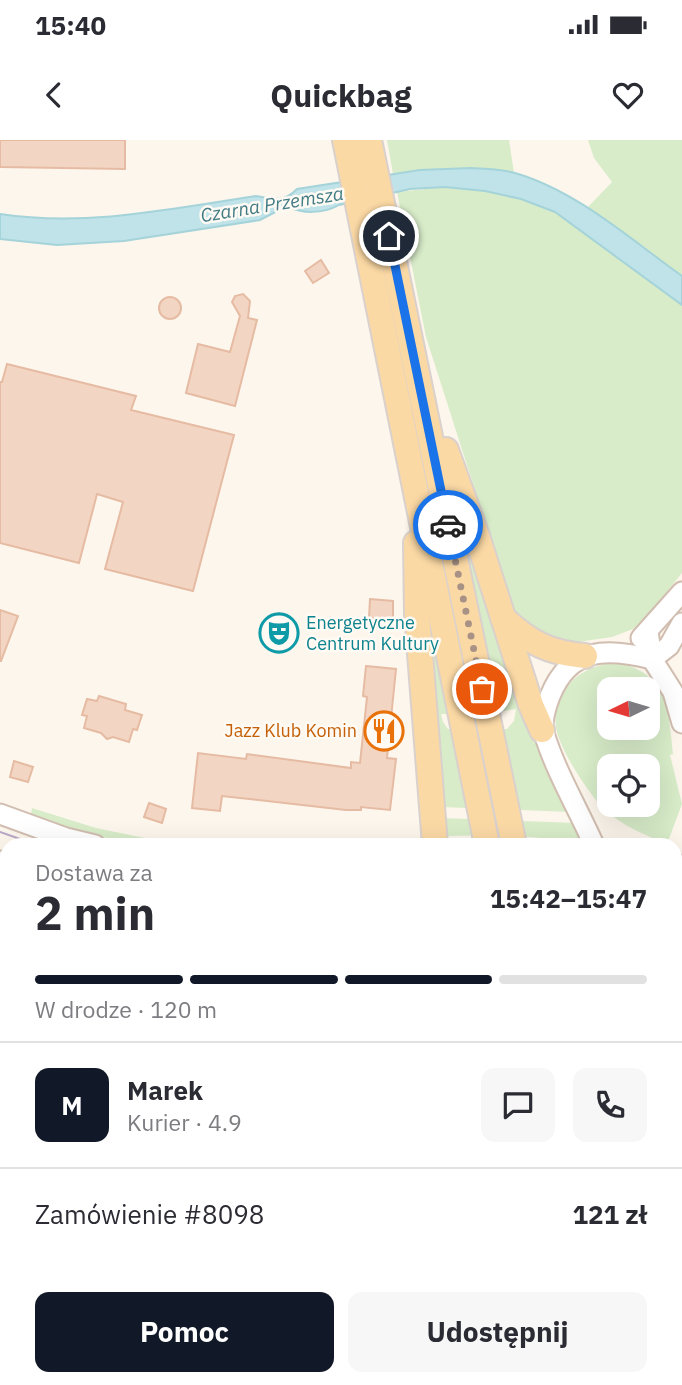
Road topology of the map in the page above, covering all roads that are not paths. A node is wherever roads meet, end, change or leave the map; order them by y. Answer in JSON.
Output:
{"nodes":[{"id":1,"x":345,"y":140,"type":"edge"},
{"id":2,"x":369,"y":140,"type":"edge"},
{"id":3,"x":387,"y":286,"type":"junction"},
{"id":4,"x":420,"y":385,"type":"junction"},
{"id":5,"x":416,"y":486,"type":"junction"},
{"id":6,"x":682,"y":592,"type":"edge"},
{"id":7,"x":503,"y":618,"type":"junction"},
{"id":8,"x":682,"y":623,"type":"edge"},
{"id":9,"x":648,"y":631,"type":"junction"},
{"id":10,"x":618,"y":651,"type":"junction"},
{"id":11,"x":585,"y":656,"type":"junction"},
{"id":12,"x":652,"y":659,"type":"junction"},
{"id":13,"x":682,"y":723,"type":"edge"},
{"id":14,"x":542,"y":730,"type":"junction"},
{"id":15,"x":0,"y":814,"type":"edge"},
{"id":16,"x":66,"y":838,"type":"edge"},
{"id":17,"x":434,"y":838,"type":"edge"},
{"id":18,"x":486,"y":838,"type":"edge"},
{"id":19,"x":513,"y":838,"type":"edge"},
{"id":20,"x":591,"y":838,"type":"edge"}],
"edges":[{"from":1,"to":3,"type":"main road"},
{"from":2,"to":3,"type":"main road"},
{"from":3,"to":4,"type":"main road"},
{"from":3,"to":5,"type":"main road"},
{"from":4,"to":7,"type":"main road"},
{"from":4,"to":19,"type":"main road"},
{"from":5,"to":17,"type":"main road"},
{"from":5,"to":18,"type":"main road"},
{"from":6,"to":9,"type":"street"},
{"from":7,"to":11,"type":"main road"},
{"from":7,"to":14,"type":"main road"},
{"from":8,"to":12,"type":"street"},
{"from":9,"to":10,"type":"street"},
{"from":9,"to":12,"type":"street"},
{"from":10,"to":11,"type":"street"},
{"from":10,"to":12,"type":"street"},
{"from":11,"to":14,"type":"street"},
{"from":12,"to":13,"type":"street"},
{"from":14,"to":20,"type":"street"},
{"from":15,"to":16,"type":"street"}]}
